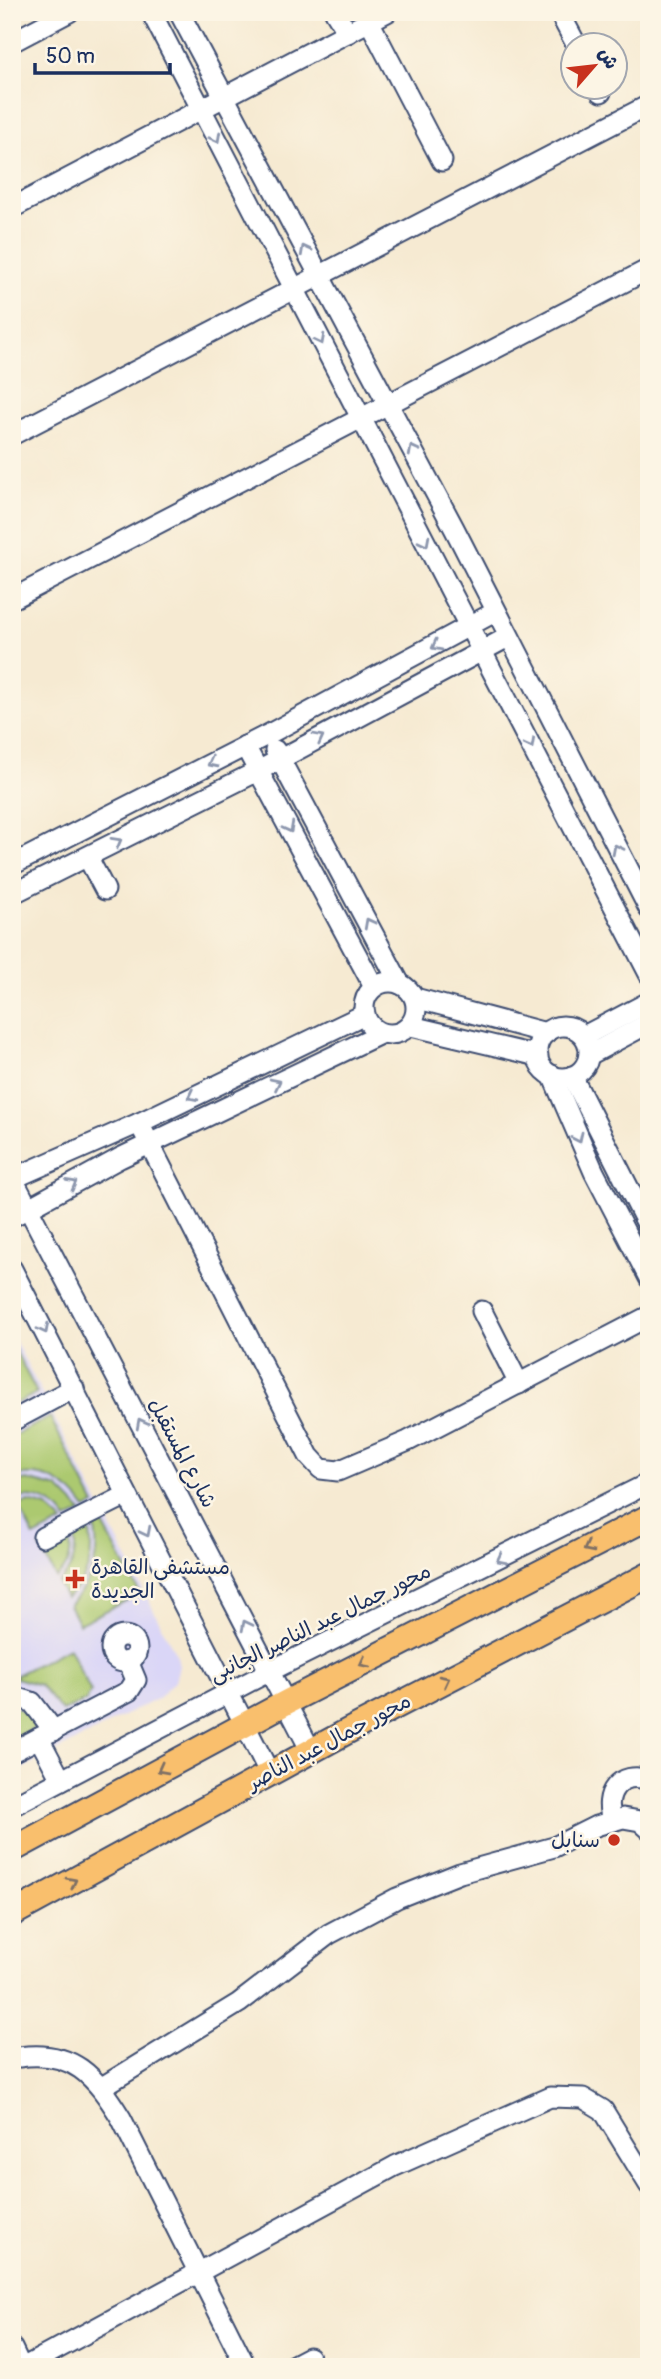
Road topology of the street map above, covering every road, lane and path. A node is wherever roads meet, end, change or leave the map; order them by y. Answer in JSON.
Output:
{"nodes":[{"id":1,"x":69,"y":12,"type":"edge"},
{"id":2,"x":151,"y":12,"type":"edge"},
{"id":3,"x":179,"y":12,"type":"edge"},
{"id":4,"x":335,"y":12,"type":"edge"},
{"id":5,"x":559,"y":12,"type":"edge"},
{"id":6,"x":378,"y":17,"type":"edge"},
{"id":7,"x":570,"y":32,"type":"edge"},
{"id":8,"x":348,"y":33,"type":"junction"},
{"id":9,"x":14,"y":36,"type":"edge"},
{"id":10,"x":225,"y":97,"type":"junction"},
{"id":11,"x":649,"y":105,"type":"edge"},
{"id":12,"x":200,"y":110,"type":"junction"},
{"id":13,"x":442,"y":161,"type":"dead end"},
{"id":14,"x":12,"y":208,"type":"edge"},
{"id":15,"x":649,"y":269,"type":"edge"},
{"id":16,"x":320,"y":276,"type":"junction"},
{"id":17,"x":295,"y":290,"type":"junction"},
{"id":18,"x":389,"y":403,"type":"junction"},
{"id":19,"x":360,"y":418,"type":"junction"},
{"id":20,"x":12,"y":435,"type":"edge"},
{"id":21,"x":12,"y":598,"type":"edge"},
{"id":22,"x":495,"y":612,"type":"junction"},
{"id":23,"x":469,"y":628,"type":"junction"},
{"id":24,"x":508,"y":637,"type":"junction"},
{"id":25,"x":481,"y":652,"type":"junction"},
{"id":26,"x":267,"y":735,"type":"junction"},
{"id":27,"x":245,"y":746,"type":"junction"},
{"id":28,"x":280,"y":759,"type":"junction"},
{"id":29,"x":258,"y":771,"type":"junction"},
{"id":30,"x":88,"y":858,"type":"junction"},
{"id":31,"x":13,"y":864,"type":"edge"},
{"id":32,"x":19,"y":890,"type":"edge"},
{"id":33,"x":105,"y":890,"type":"dead end"},
{"id":34,"x":649,"y":909,"type":"edge"},
{"id":35,"x":649,"y":974,"type":"edge"},
{"id":36,"x":400,"y":984,"type":"junction"},
{"id":37,"x":374,"y":988,"type":"junction"},
{"id":38,"x":415,"y":998,"type":"junction"},
{"id":39,"x":649,"y":1002,"type":"edge"},
{"id":40,"x":365,"y":1014,"type":"junction"},
{"id":41,"x":649,"y":1023,"type":"edge"},
{"id":42,"x":411,"y":1026,"type":"junction"},
{"id":43,"x":382,"y":1033,"type":"junction"},
{"id":44,"x":546,"y":1033,"type":"junction"},
{"id":45,"x":586,"y":1046,"type":"junction"},
{"id":46,"x":538,"y":1056,"type":"junction"},
{"id":47,"x":552,"y":1075,"type":"junction"},
{"id":48,"x":572,"y":1076,"type":"junction"},
{"id":49,"x":139,"y":1123,"type":"junction"},
{"id":50,"x":148,"y":1144,"type":"junction"},
{"id":51,"x":12,"y":1178,"type":"edge"},
{"id":52,"x":20,"y":1213,"type":"edge"},
{"id":53,"x":649,"y":1228,"type":"edge"},
{"id":54,"x":12,"y":1269,"type":"edge"},
{"id":55,"x":649,"y":1278,"type":"edge"},
{"id":56,"x":482,"y":1311,"type":"dead end"},
{"id":57,"x":649,"y":1315,"type":"edge"},
{"id":58,"x":519,"y":1384,"type":"junction"},
{"id":59,"x":74,"y":1388,"type":"junction"},
{"id":60,"x":12,"y":1421,"type":"edge"},
{"id":61,"x":649,"y":1483,"type":"edge"},
{"id":62,"x":127,"y":1495,"type":"junction"},
{"id":63,"x":649,"y":1517,"type":"edge"},
{"id":64,"x":43,"y":1537,"type":"dead end"},
{"id":65,"x":649,"y":1575,"type":"edge"},
{"id":66,"x":128,"y":1661,"type":"dead end"},
{"id":67,"x":270,"y":1671,"type":"junction"},
{"id":68,"x":230,"y":1692,"type":"junction"},
{"id":69,"x":12,"y":1696,"type":"edge"},
{"id":70,"x":287,"y":1702,"type":"junction"},
{"id":71,"x":247,"y":1724,"type":"junction"},
{"id":72,"x":47,"y":1735,"type":"junction"},
{"id":73,"x":311,"y":1751,"type":"junction"},
{"id":74,"x":12,"y":1752,"type":"edge"},
{"id":75,"x":270,"y":1774,"type":"junction"},
{"id":76,"x":61,"y":1780,"type":"junction"},
{"id":77,"x":649,"y":1780,"type":"edge"},
{"id":78,"x":12,"y":1806,"type":"edge"},
{"id":79,"x":613,"y":1821,"type":"junction"},
{"id":80,"x":649,"y":1829,"type":"edge"},
{"id":81,"x":12,"y":1850,"type":"edge"},
{"id":82,"x":12,"y":1914,"type":"edge"},
{"id":83,"x":19,"y":2057,"type":"dead end"},
{"id":84,"x":102,"y":2087,"type":"junction"},
{"id":85,"x":649,"y":2185,"type":"edge"},
{"id":86,"x":199,"y":2275,"type":"junction"},
{"id":87,"x":12,"y":2348,"type":"edge"},
{"id":88,"x":309,"y":2357,"type":"dead end"},
{"id":89,"x":23,"y":2367,"type":"edge"},
{"id":90,"x":246,"y":2367,"type":"edge"},
{"id":91,"x":290,"y":2367,"type":"edge"}],
"edges":[{"from":1,"to":9,"type":"street"},
{"from":2,"to":12,"type":"street"},
{"from":3,"to":10,"type":"street"},
{"from":4,"to":8,"type":"street"},
{"from":5,"to":7,"type":"street"},
{"from":6,"to":8,"type":"street"},
{"from":6,"to":13,"type":"street"},
{"from":8,"to":10,"type":"street"},
{"from":10,"to":12,"type":"street"},
{"from":16,"to":10,"type":"street","one_way":true},
{"from":11,"to":16,"type":"street"},
{"from":12,"to":14,"type":"street"},
{"from":12,"to":17,"type":"street","one_way":true},
{"from":15,"to":18,"type":"street"},
{"from":16,"to":17,"type":"street"},
{"from":16,"to":18,"type":"street"},
{"from":17,"to":19,"type":"street","one_way":true},
{"from":17,"to":20,"type":"street"},
{"from":18,"to":19,"type":"street"},
{"from":22,"to":18,"type":"street","one_way":true},
{"from":19,"to":21,"type":"street"},
{"from":19,"to":23,"type":"street","one_way":true},
{"from":22,"to":23,"type":"street"},
{"from":22,"to":24,"type":"street"},
{"from":23,"to":25,"type":"street"},
{"from":23,"to":26,"type":"street","one_way":true},
{"from":24,"to":25,"type":"street"},
{"from":34,"to":24,"type":"street","one_way":true},
{"from":28,"to":25,"type":"street","one_way":true},
{"from":25,"to":35,"type":"street","one_way":true},
{"from":26,"to":27,"type":"street"},
{"from":26,"to":28,"type":"street"},
{"from":27,"to":29,"type":"street"},
{"from":27,"to":31,"type":"street","one_way":true},
{"from":28,"to":29,"type":"street"},
{"from":36,"to":28,"type":"street","one_way":true},
{"from":30,"to":29,"type":"street","one_way":true},
{"from":29,"to":37,"type":"street","one_way":true},
{"from":30,"to":32,"type":"street"},
{"from":30,"to":33,"type":"street"},
{"from":31,"to":32,"type":"street"},
{"from":36,"to":37,"type":"street"},
{"from":36,"to":38,"type":"street"},
{"from":37,"to":40,"type":"street"},
{"from":38,"to":42,"type":"street"},
{"from":38,"to":44,"type":"street"},
{"from":39,"to":45,"type":"street"},
{"from":40,"to":43,"type":"street"},
{"from":40,"to":49,"type":"street","one_way":true},
{"from":41,"to":45,"type":"street"},
{"from":42,"to":43,"type":"street"},
{"from":42,"to":46,"type":"street"},
{"from":50,"to":43,"type":"street","one_way":true},
{"from":44,"to":45,"type":"street"},
{"from":44,"to":46,"type":"street"},
{"from":45,"to":48,"type":"street"},
{"from":46,"to":47,"type":"street"},
{"from":47,"to":48,"type":"street"},
{"from":47,"to":55,"type":"street","one_way":true},
{"from":48,"to":53,"type":"street"},
{"from":49,"to":50,"type":"street"},
{"from":49,"to":51,"type":"street"},
{"from":52,"to":50,"type":"street","one_way":true},
{"from":50,"to":58,"type":"street"},
{"from":51,"to":52,"type":"street","name":"شارع المستقبل"},
{"from":67,"to":52,"type":"street","name":"شارع المستقبل","one_way":true},
{"from":54,"to":59,"type":"street","one_way":true},
{"from":56,"to":58,"type":"street"},
{"from":57,"to":58,"type":"street"},
{"from":59,"to":60,"type":"street"},
{"from":59,"to":62,"type":"street"},
{"from":61,"to":67,"type":"street","name":"محور جمال عبد الناصر الجانبى","one_way":true},
{"from":62,"to":64,"type":"street"},
{"from":62,"to":68,"type":"street","one_way":true},
{"from":63,"to":70,"type":"main road","one_way":true},
{"from":73,"to":65,"type":"main road","name":"محور جمال عبد الناصر","one_way":true},
{"from":66,"to":72,"type":"street"},
{"from":67,"to":68,"type":"street","name":"محور جمال عبد الناصر الجانبى"},
{"from":67,"to":70,"type":"street","name":"شارع المستقبل"},
{"from":68,"to":71,"type":"street"},
{"from":68,"to":76,"type":"street","name":"محور جمال عبد الناصر الجانبى"},
{"from":69,"to":72,"type":"street"},
{"from":70,"to":71,"type":"main road"},
{"from":70,"to":73,"type":"street","name":"شارع المستقبل"},
{"from":71,"to":75,"type":"street"},
{"from":71,"to":81,"type":"main road","one_way":true},
{"from":72,"to":74,"type":"street"},
{"from":72,"to":76,"type":"street"},
{"from":73,"to":75,"type":"main road","name":"محور جمال عبد الناصر"},
{"from":82,"to":75,"type":"main road","name":"محور جمال عبد الناصر","one_way":true},
{"from":76,"to":78,"type":"street","name":"محور جمال عبد الناصر الجانبى"},
{"from":77,"to":79,"type":"street"},
{"from":79,"to":80,"type":"street"},
{"from":79,"to":84,"type":"street"},
{"from":83,"to":84,"type":"street"},
{"from":84,"to":86,"type":"street"},
{"from":85,"to":86,"type":"street"},
{"from":86,"to":89,"type":"street"},
{"from":86,"to":90,"type":"street"},
{"from":87,"to":89,"type":"street"},
{"from":88,"to":91,"type":"street"}]}
